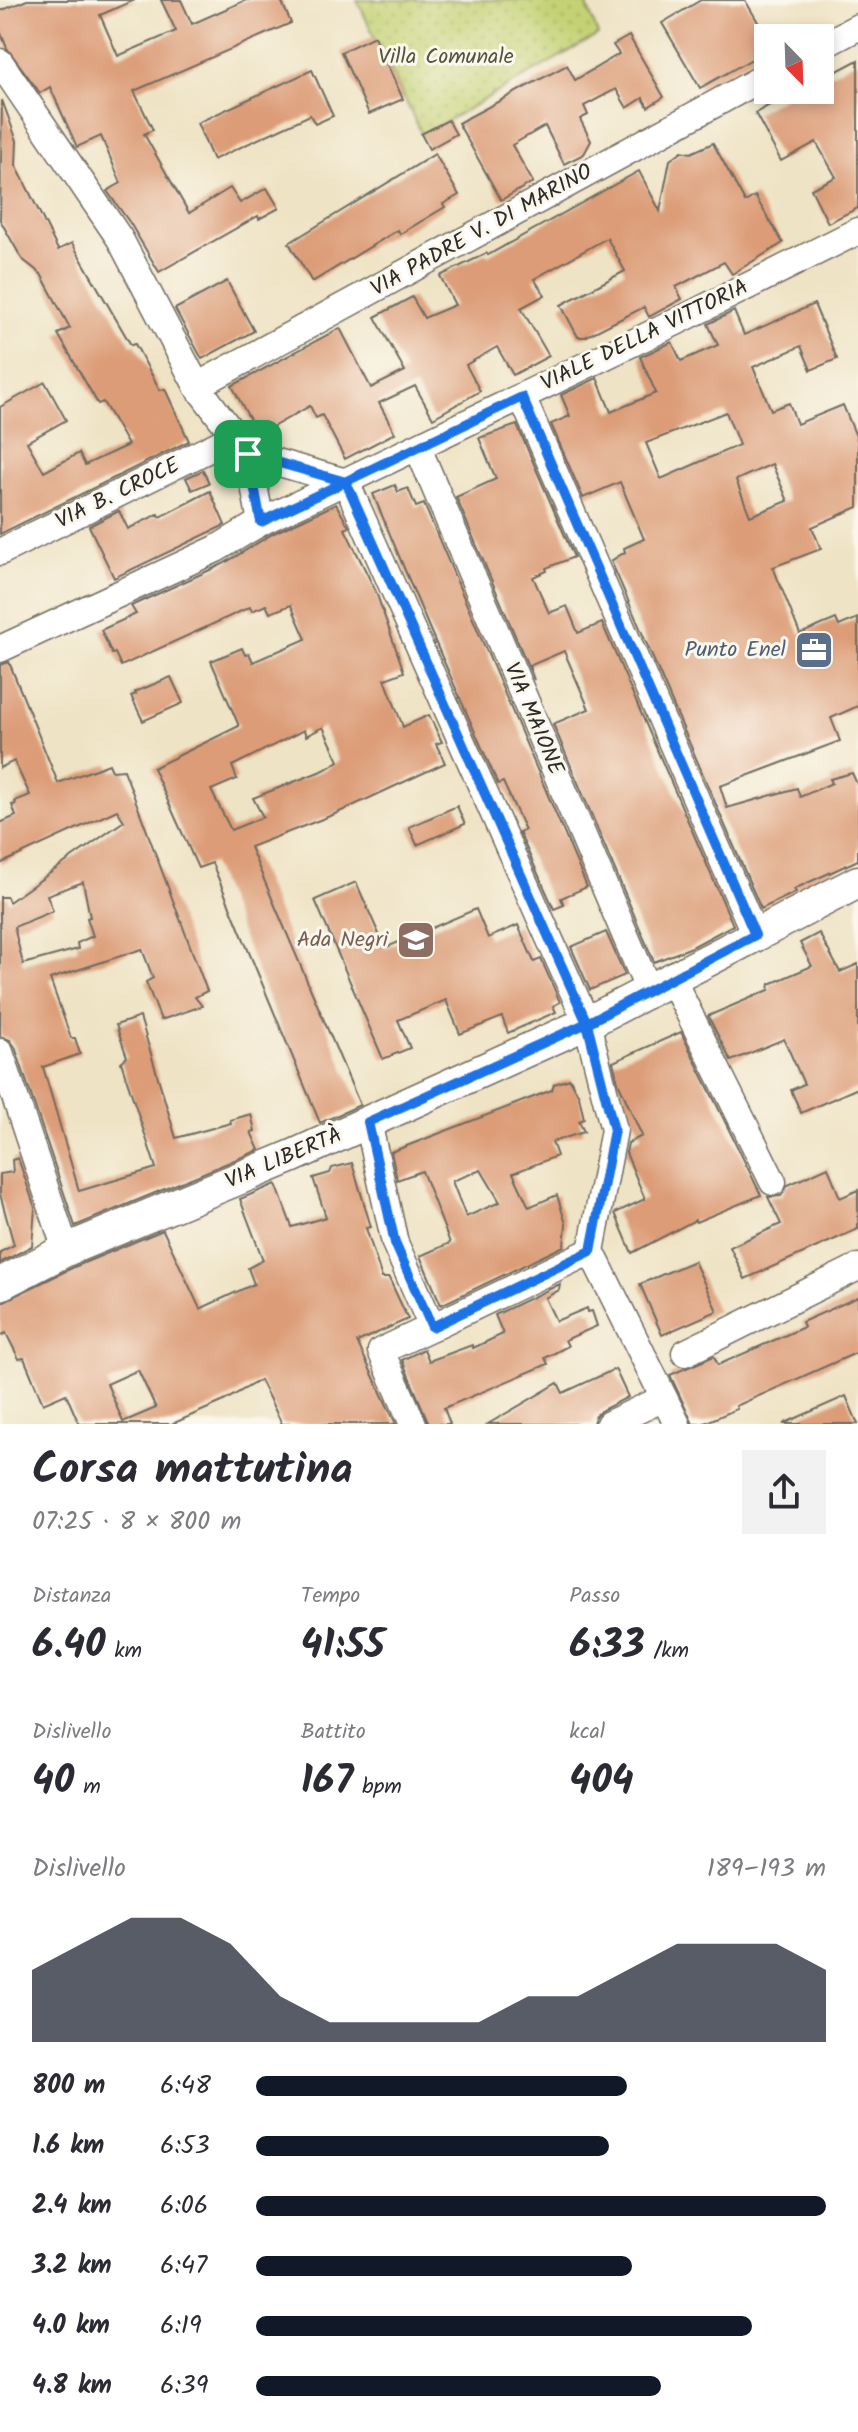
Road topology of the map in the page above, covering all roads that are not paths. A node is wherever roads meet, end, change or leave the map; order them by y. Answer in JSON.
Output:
{"nodes":[{"id":1,"x":858,"y":27,"type":"edge"},
{"id":2,"x":834,"y":40,"type":"edge"},
{"id":3,"x":0,"y":62,"type":"edge"},
{"id":4,"x":754,"y":83,"type":"edge"},
{"id":5,"x":858,"y":231,"type":"edge"},
{"id":6,"x":197,"y":386,"type":"junction"},
{"id":7,"x":522,"y":397,"type":"junction"},
{"id":8,"x":242,"y":445,"type":"junction"},
{"id":9,"x":418,"y":448,"type":"junction"},
{"id":10,"x":346,"y":482,"type":"junction"},
{"id":11,"x":261,"y":522,"type":"junction"},
{"id":12,"x":0,"y":552,"type":"edge"},
{"id":13,"x":0,"y":649,"type":"edge"},
{"id":14,"x":858,"y":882,"type":"edge"},
{"id":15,"x":755,"y":935,"type":"junction"},
{"id":16,"x":660,"y":985,"type":"junction"},
{"id":17,"x":587,"y":1023,"type":"junction"},
{"id":18,"x":0,"y":1052,"type":"edge"},
{"id":19,"x":368,"y":1122,"type":"junction"},
{"id":20,"x":773,"y":1182,"type":"dead end"},
{"id":21,"x":66,"y":1250,"type":"junction"},
{"id":22,"x":591,"y":1251,"type":"junction"},
{"id":23,"x":858,"y":1267,"type":"edge"},
{"id":24,"x":0,"y":1284,"type":"edge"},
{"id":25,"x":432,"y":1327,"type":"junction"},
{"id":26,"x":685,"y":1353,"type":"dead end"},
{"id":27,"x":664,"y":1398,"type":"junction"},
{"id":28,"x":413,"y":1424,"type":"edge"},
{"id":29,"x":609,"y":1424,"type":"edge"},
{"id":30,"x":677,"y":1424,"type":"edge"}],
"edges":[{"from":1,"to":2,"type":"street"},
{"from":3,"to":6,"type":"street"},
{"from":4,"to":6,"type":"street","name":"VIA PADRE V. DI MARINO"},
{"from":5,"to":7,"type":"street","name":"VIALE DELLA VITTORIA"},
{"from":6,"to":8,"type":"street"},
{"from":7,"to":9,"type":"street","name":"VIALE DELLA VITTORIA"},
{"from":7,"to":15,"type":"street"},
{"from":8,"to":10,"type":"street"},
{"from":8,"to":11,"type":"street"},
{"from":8,"to":12,"type":"street","name":"VIA B. CROCE"},
{"from":9,"to":10,"type":"street","name":"VIALE DELLA VITTORIA"},
{"from":9,"to":16,"type":"street","name":"VIA MAIONE"},
{"from":10,"to":11,"type":"street","name":"VIALE DELLA VITTORIA"},
{"from":10,"to":17,"type":"street"},
{"from":11,"to":13,"type":"street","name":"VIALE DELLA VITTORIA"},
{"from":14,"to":15,"type":"street","name":"VIA LIBERTÀ"},
{"from":15,"to":16,"type":"street","name":"VIA LIBERTÀ"},
{"from":16,"to":17,"type":"street","name":"VIA LIBERTÀ"},
{"from":16,"to":20,"type":"street","name":"VIA MAIONE"},
{"from":17,"to":19,"type":"street","name":"VIA LIBERTÀ"},
{"from":17,"to":22,"type":"street"},
{"from":18,"to":21,"type":"street"},
{"from":19,"to":21,"type":"street","name":"VIA LIBERTÀ"},
{"from":19,"to":25,"type":"street"},
{"from":21,"to":24,"type":"street","name":"VIA LIBERTÀ"},
{"from":22,"to":25,"type":"street"},
{"from":22,"to":27,"type":"street"},
{"from":23,"to":26,"type":"street"},
{"from":25,"to":28,"type":"street"},
{"from":27,"to":29,"type":"street"},
{"from":27,"to":30,"type":"street"}]}
